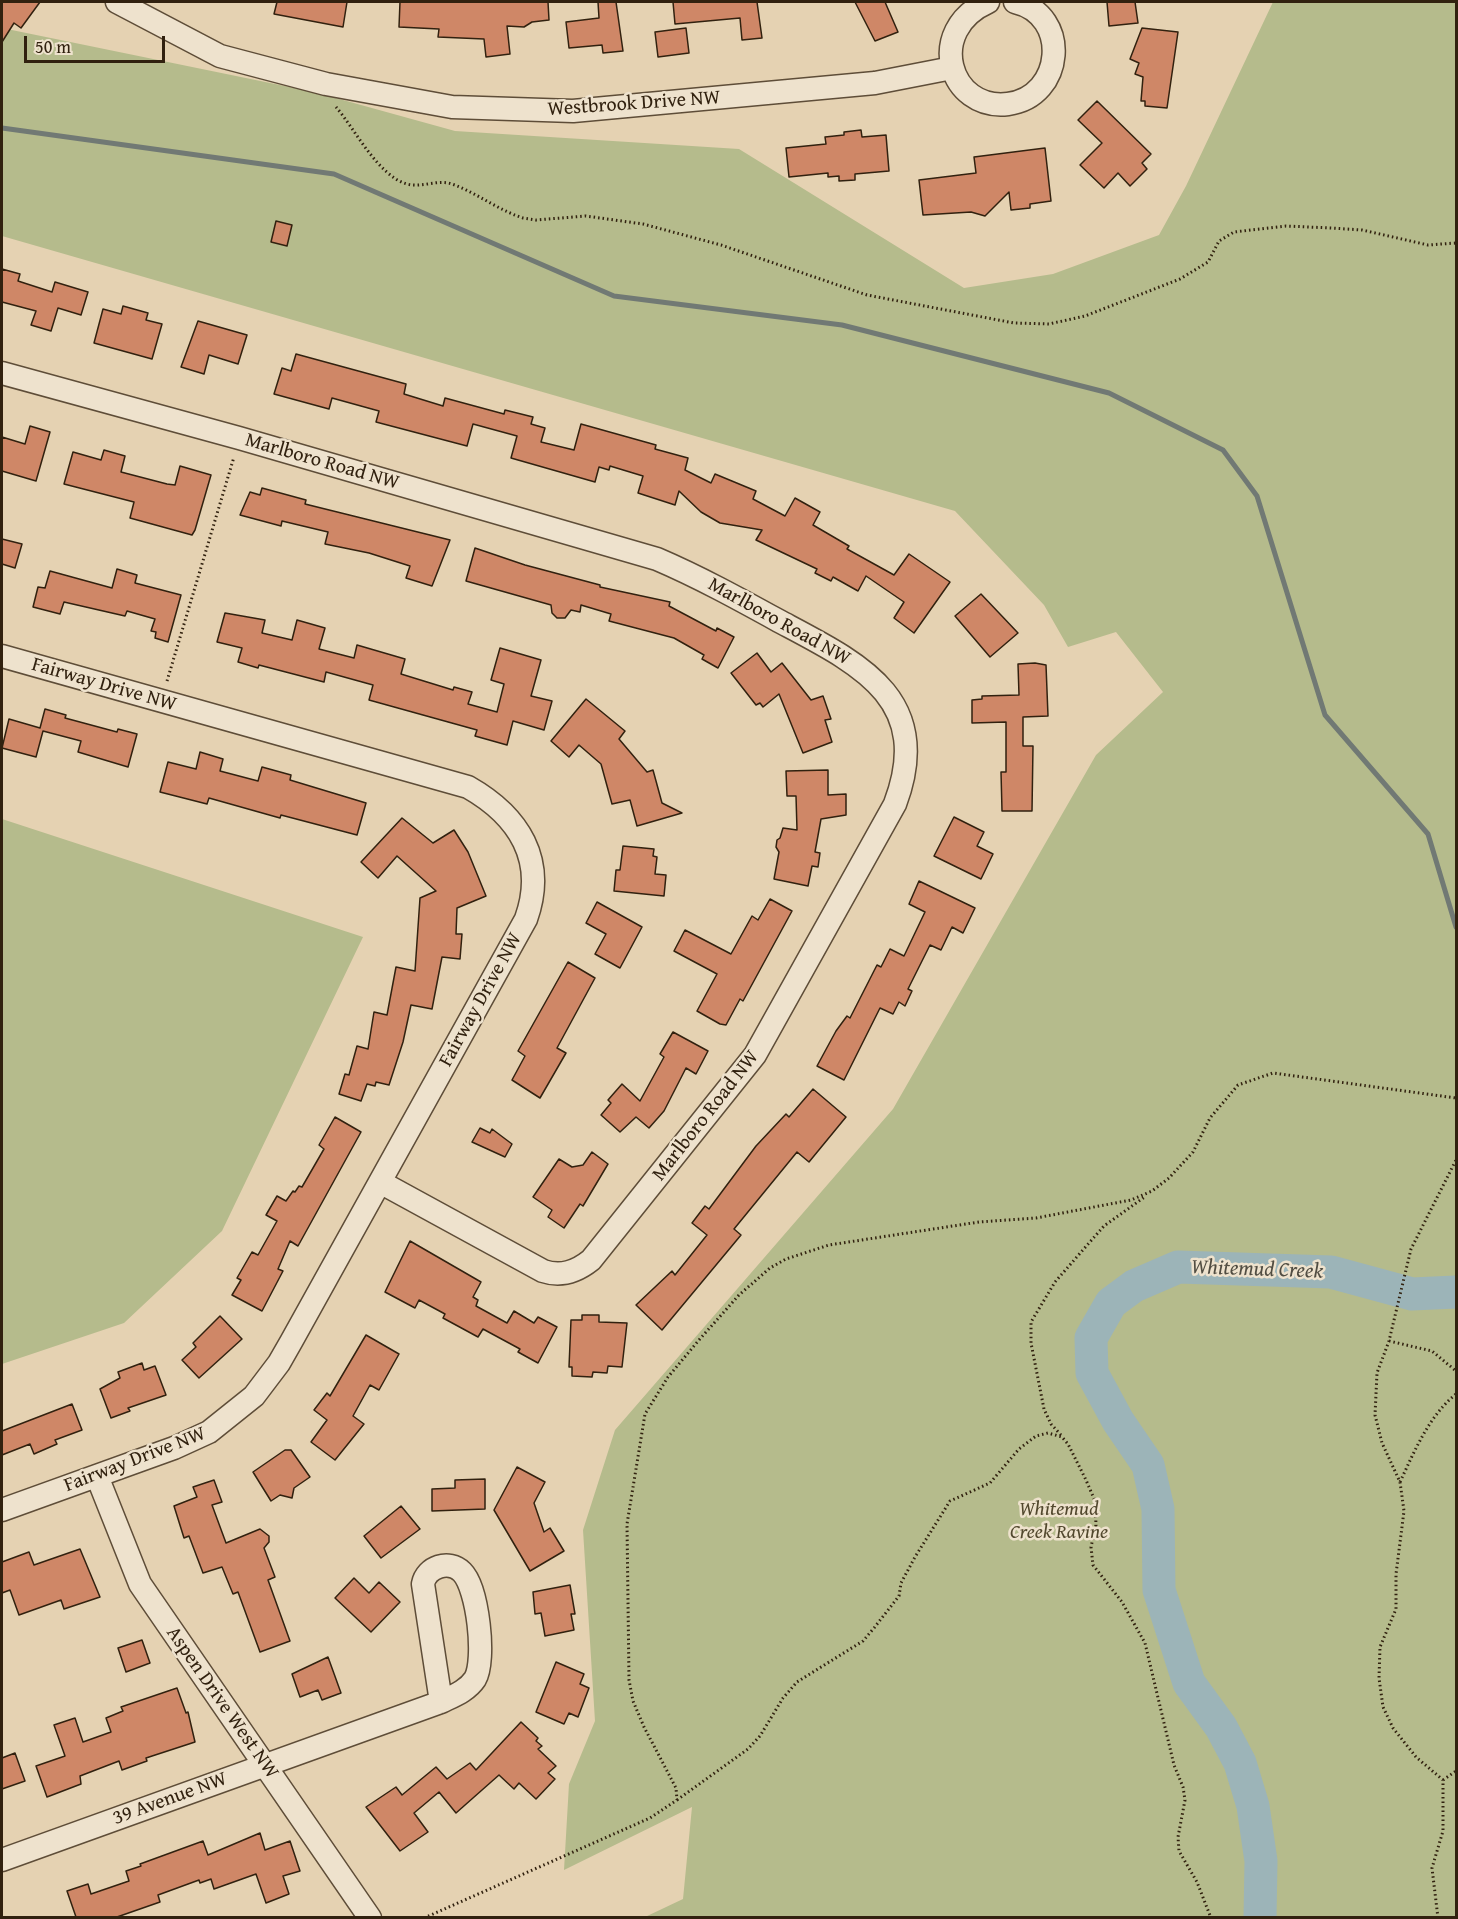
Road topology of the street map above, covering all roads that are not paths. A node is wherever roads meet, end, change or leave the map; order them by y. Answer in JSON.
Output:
{"nodes":[{"id":1,"x":117,"y":2,"type":"edge"},
{"id":2,"x":988,"y":2,"type":"edge"},
{"id":3,"x":1015,"y":2,"type":"edge"},
{"id":4,"x":952,"y":68,"type":"junction"},
{"id":5,"x":2,"y":373,"type":"edge"},
{"id":6,"x":2,"y":656,"type":"edge"},
{"id":7,"x":380,"y":1182,"type":"junction"},
{"id":8,"x":97,"y":1476,"type":"junction"},
{"id":9,"x":2,"y":1510,"type":"edge"},
{"id":10,"x":441,"y":1702,"type":"junction"},
{"id":11,"x":265,"y":1766,"type":"junction"},
{"id":12,"x":2,"y":1860,"type":"edge"},
{"id":13,"x":370,"y":1917,"type":"edge"}],
"edges":[{"from":1,"to":4,"type":"street","name":"Westbrook Drive NW"},
{"from":2,"to":4,"type":"street"},
{"from":3,"to":4,"type":"street"},
{"from":5,"to":7,"type":"street","name":"Marlboro Road NW"},
{"from":6,"to":7,"type":"street","name":"Fairway Drive NW"},
{"from":7,"to":8,"type":"street","name":"Fairway Drive NW"},
{"from":8,"to":9,"type":"street","name":"Fairway Drive NW"},
{"from":8,"to":11,"type":"street","name":"Aspen Drive West NW"},
{"from":10,"to":10,"type":"street","name":"39 Avenue NW"},
{"from":10,"to":11,"type":"street","name":"39 Avenue NW"},
{"from":11,"to":12,"type":"street","name":"39 Avenue NW"},
{"from":11,"to":13,"type":"street","name":"Aspen Drive West NW"}]}
